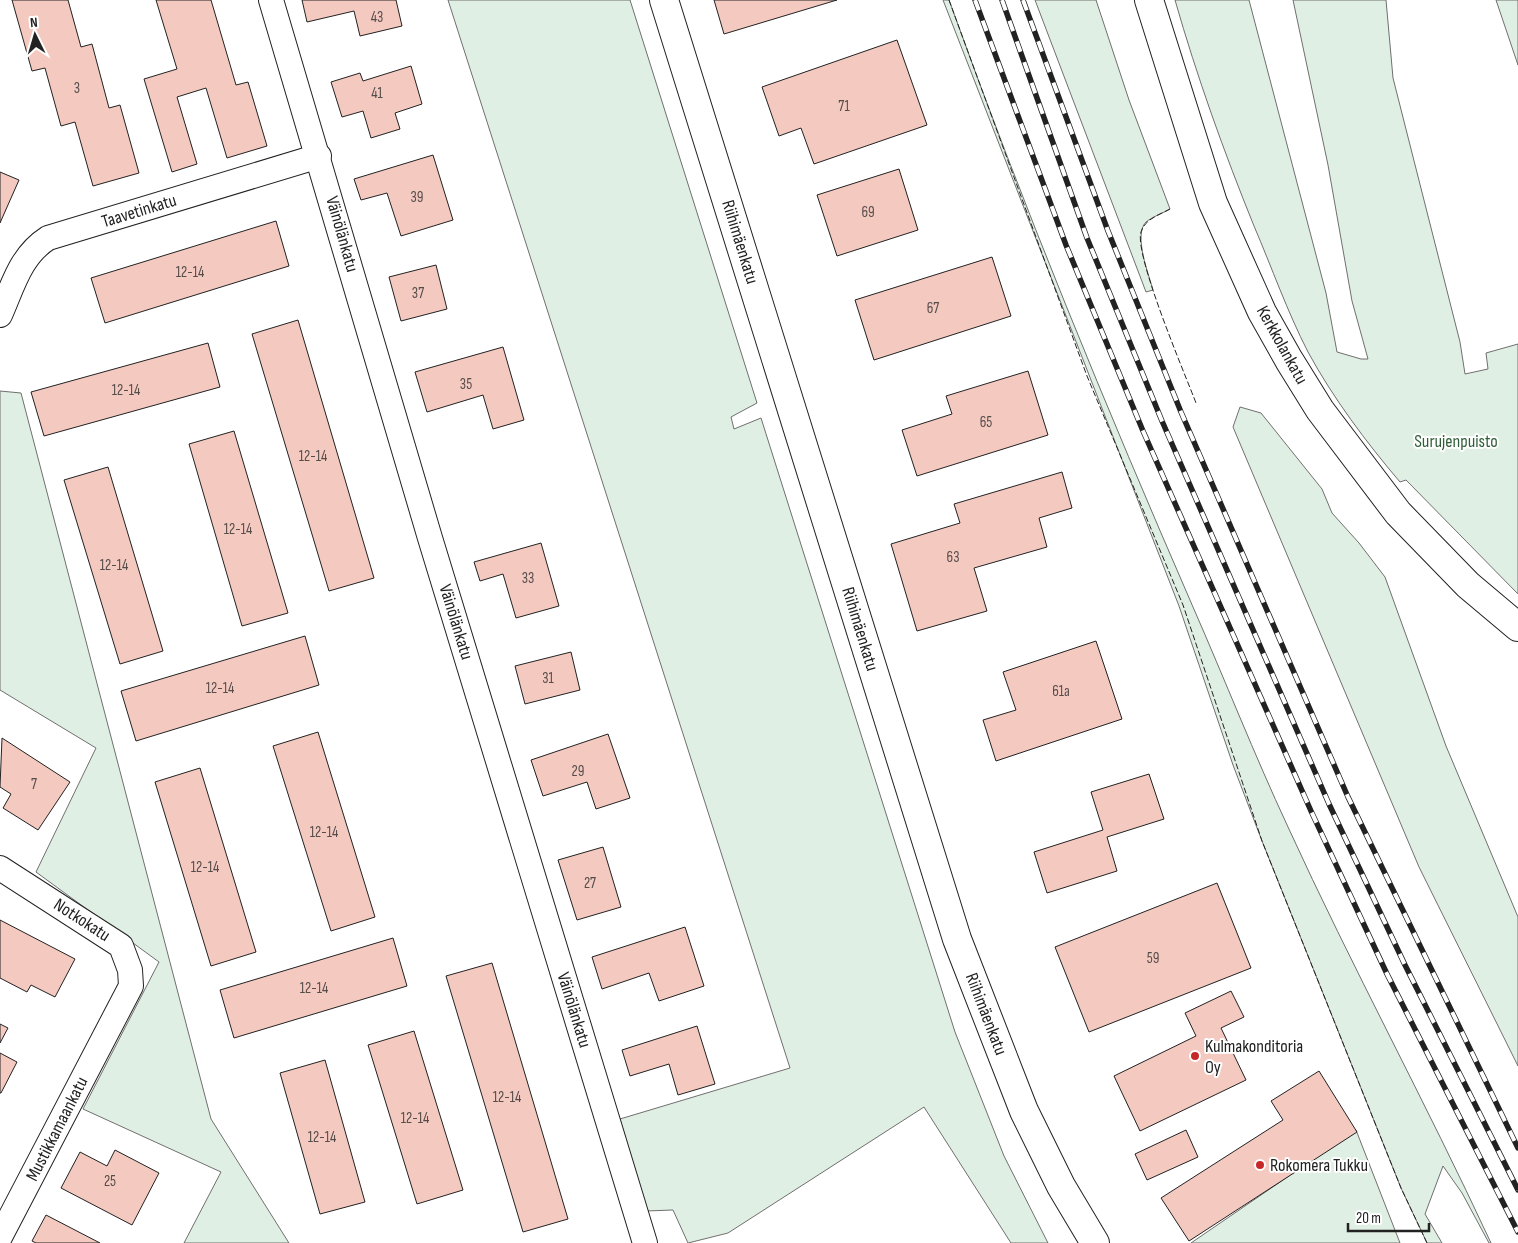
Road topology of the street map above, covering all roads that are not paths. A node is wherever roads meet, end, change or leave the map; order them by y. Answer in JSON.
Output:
{"nodes":[{"id":1,"x":271,"y":0,"type":"edge"},
{"id":2,"x":664,"y":0,"type":"edge"},
{"id":3,"x":1149,"y":0,"type":"edge"},
{"id":4,"x":319,"y":156,"type":"junction"},
{"id":5,"x":0,"y":315,"type":"edge"},
{"id":6,"x":1518,"y":627,"type":"edge"},
{"id":7,"x":0,"y":868,"type":"edge"},
{"id":8,"x":113,"y":1020,"type":"joint"},
{"id":9,"x":0,"y":1237,"type":"edge"},
{"id":10,"x":645,"y":1243,"type":"edge"},
{"id":11,"x":1094,"y":1243,"type":"edge"}],
"edges":[{"from":1,"to":4,"type":"street","name":"Väinölänkatu"},
{"from":2,"to":11,"type":"street","name":"Riihimäenkatu"},
{"from":3,"to":6,"type":"street","name":"Kerkkolankatu"},
{"from":4,"to":5,"type":"street","name":"Taavetinkatu"},
{"from":4,"to":10,"type":"street","name":"Väinölänkatu"},
{"from":7,"to":8,"type":"street","name":"Notkokatu"},
{"from":8,"to":9,"type":"street","name":"Mustikkamaankatu"}]}
